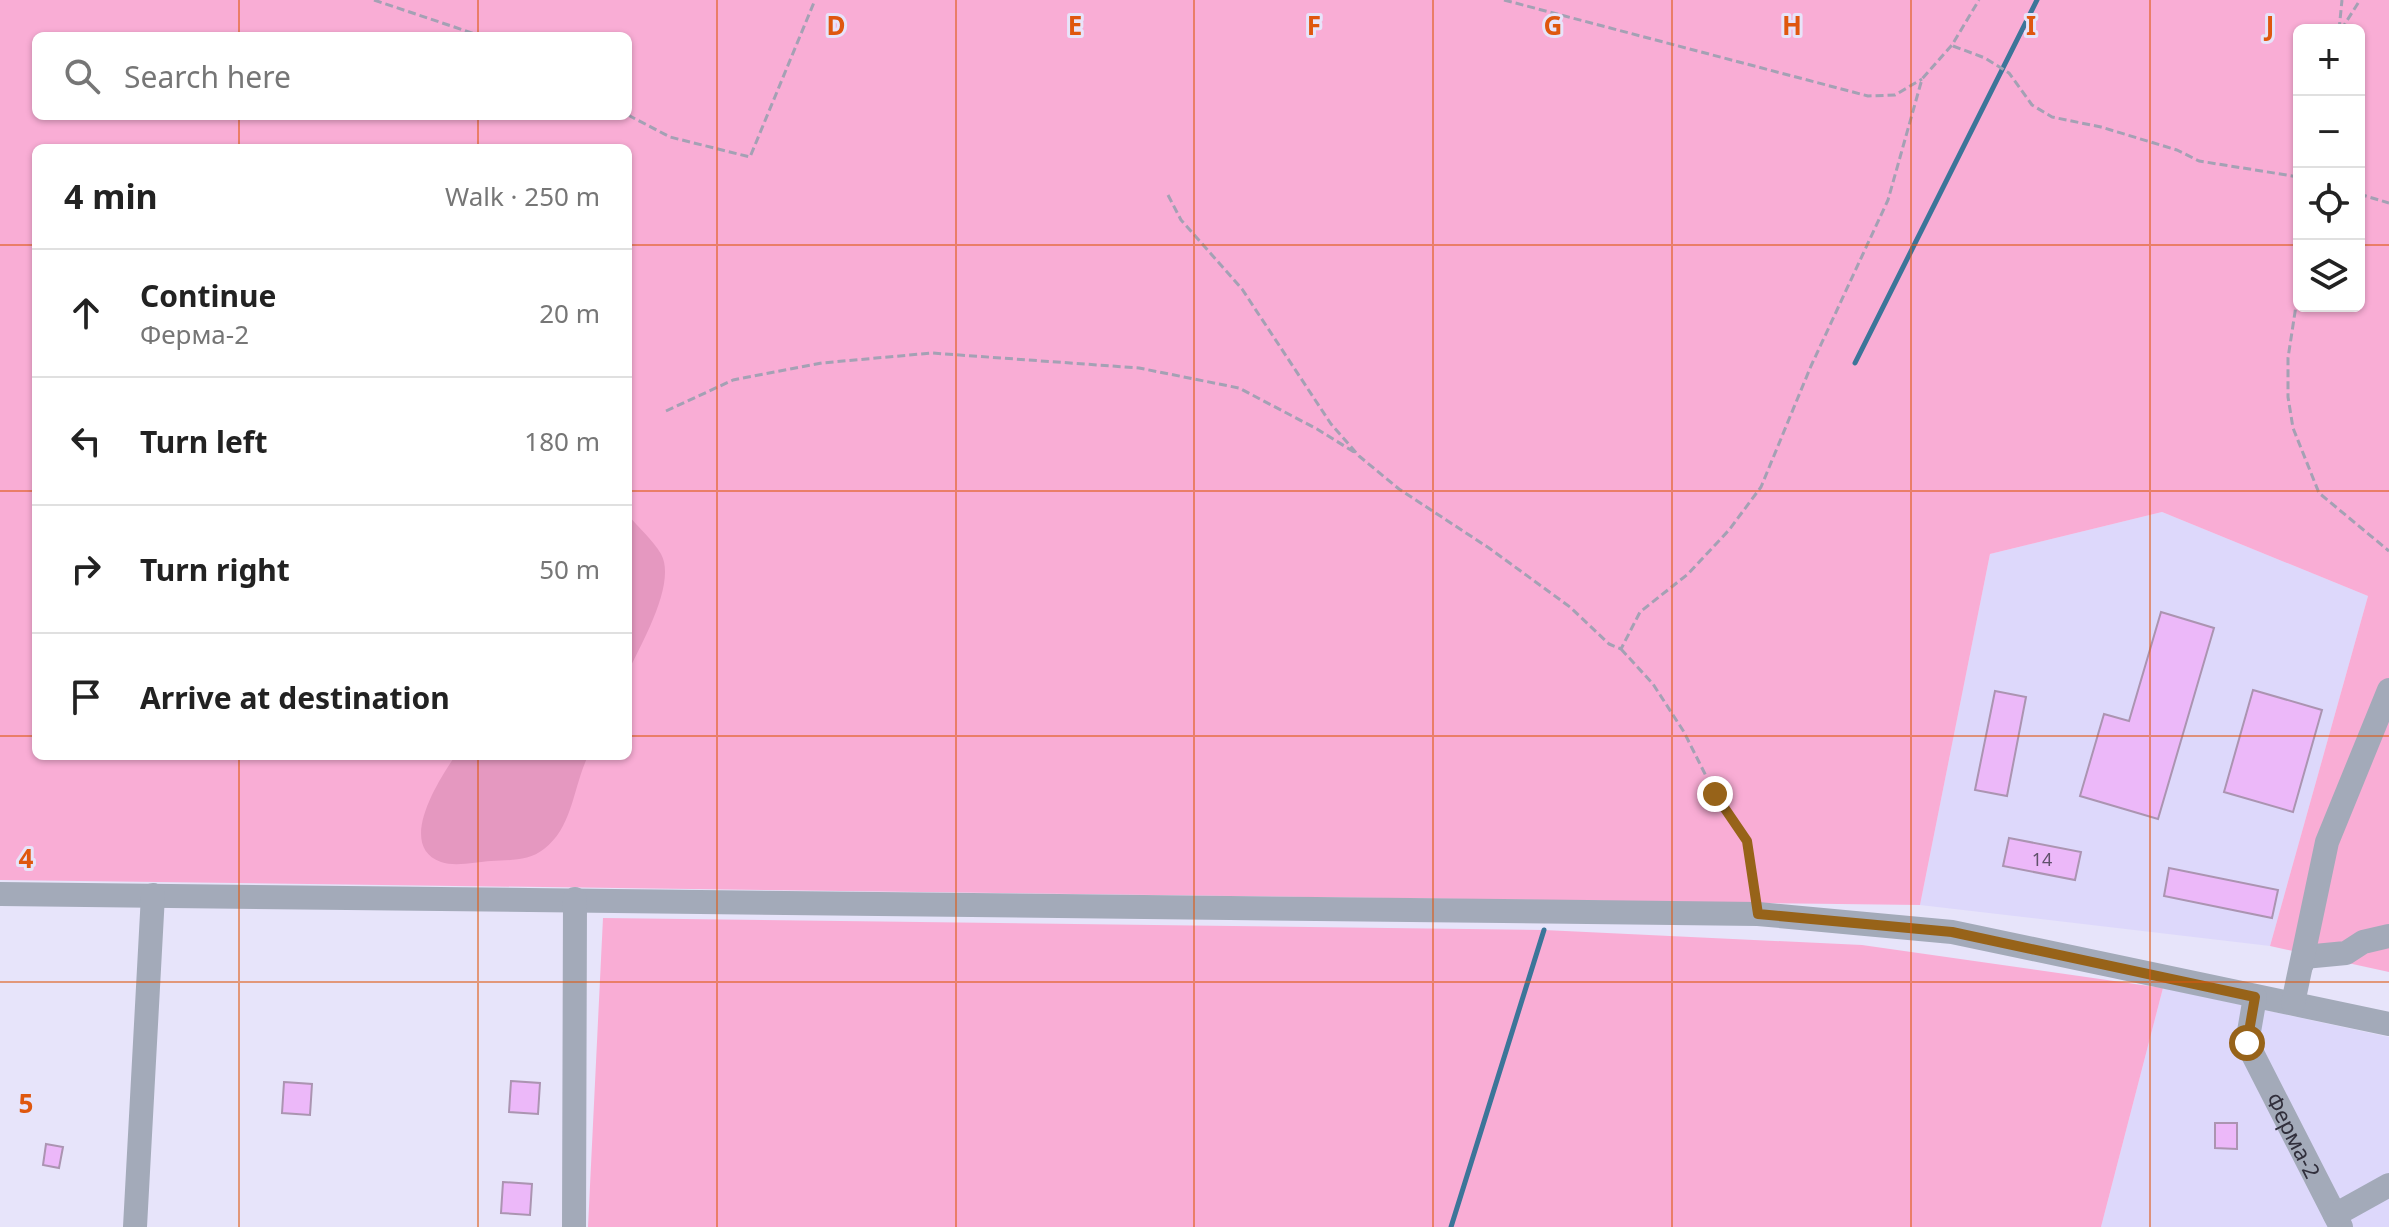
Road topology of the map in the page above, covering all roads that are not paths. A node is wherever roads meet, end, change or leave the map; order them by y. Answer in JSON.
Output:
{"nodes":[{"id":1,"x":2389,"y":690,"type":"edge"},
{"id":2,"x":0,"y":894,"type":"edge"},
{"id":3,"x":153,"y":895,"type":"junction"},
{"id":4,"x":575,"y":899,"type":"junction"},
{"id":5,"x":2389,"y":936,"type":"edge"},
{"id":6,"x":2304,"y":957,"type":"junction"},
{"id":7,"x":2255,"y":997,"type":"junction"},
{"id":8,"x":2293,"y":1003,"type":"junction"},
{"id":9,"x":2389,"y":1024,"type":"edge"},
{"id":10,"x":2389,"y":1185,"type":"edge"},
{"id":11,"x":2338,"y":1221,"type":"edge"},
{"id":12,"x":135,"y":1227,"type":"edge"},
{"id":13,"x":574,"y":1227,"type":"edge"}],
"edges":[{"from":1,"to":6,"type":"street"},
{"from":2,"to":3,"type":"street"},
{"from":3,"to":4,"type":"street"},
{"from":3,"to":12,"type":"street"},
{"from":4,"to":7,"type":"street"},
{"from":4,"to":13,"type":"street"},
{"from":5,"to":6,"type":"street"},
{"from":6,"to":8,"type":"street"},
{"from":7,"to":8,"type":"street"},
{"from":7,"to":11,"type":"street","name":"Ферма-2"},
{"from":8,"to":9,"type":"street"},
{"from":10,"to":11,"type":"street"}]}
